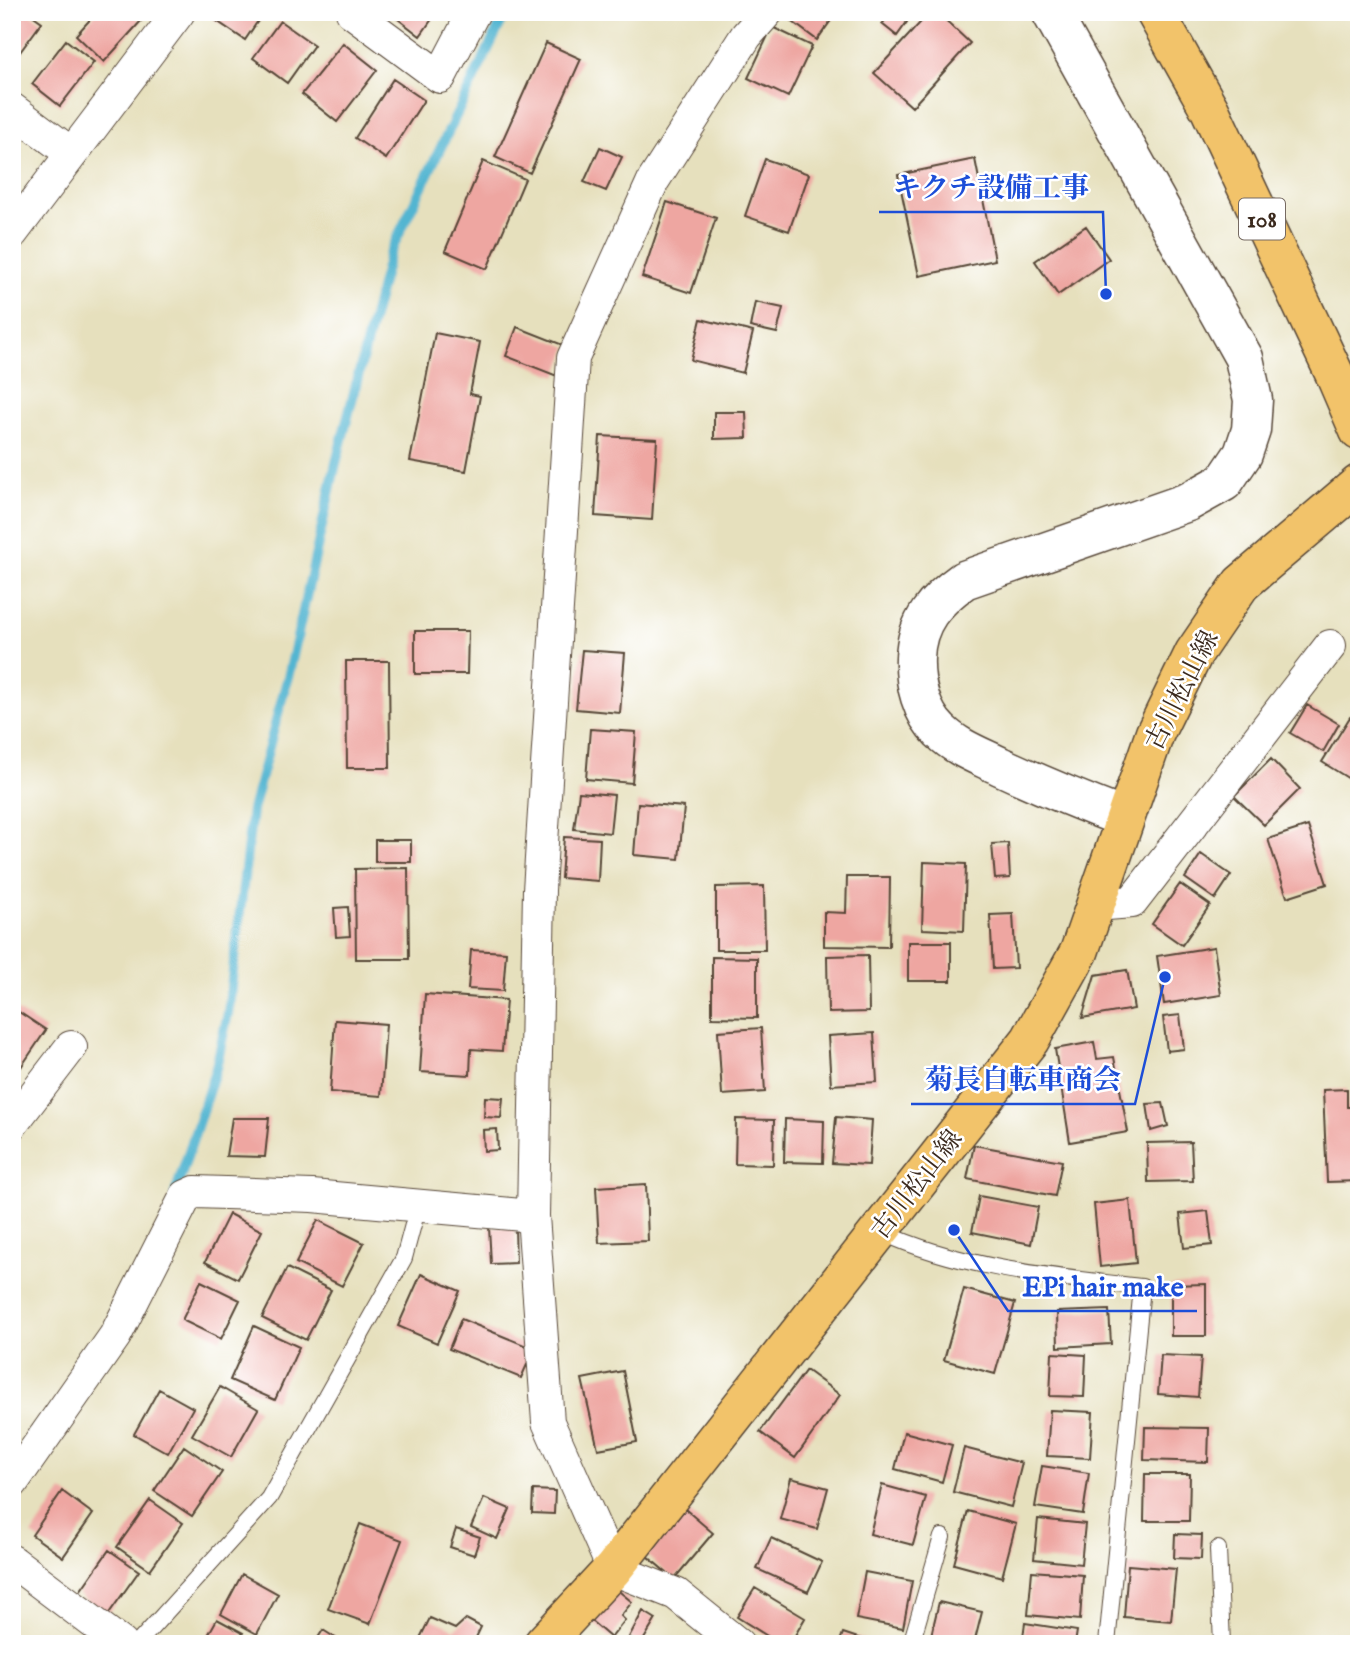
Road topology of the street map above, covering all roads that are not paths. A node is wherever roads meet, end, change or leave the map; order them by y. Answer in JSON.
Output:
{"nodes":[{"id":1,"x":179,"y":12,"type":"edge"},
{"id":2,"x":352,"y":12,"type":"edge"},
{"id":3,"x":474,"y":12,"type":"edge"},
{"id":4,"x":767,"y":12,"type":"edge"},
{"id":5,"x":1051,"y":12,"type":"edge"},
{"id":6,"x":1155,"y":12,"type":"edge"},
{"id":7,"x":12,"y":110,"type":"edge"},
{"id":8,"x":72,"y":154,"type":"junction"},
{"id":9,"x":12,"y":233,"type":"edge"},
{"id":10,"x":1359,"y":432,"type":"edge"},
{"id":11,"x":1359,"y":484,"type":"edge"},
{"id":12,"x":1330,"y":646,"type":"dead end"},
{"id":13,"x":1124,"y":818,"type":"junction"},
{"id":14,"x":1095,"y":905,"type":"junction"},
{"id":15,"x":71,"y":1047,"type":"dead end"},
{"id":16,"x":14,"y":1119,"type":"edge"},
{"id":17,"x":418,"y":1206,"type":"junction"},
{"id":18,"x":533,"y":1216,"type":"junction"},
{"id":19,"x":879,"y":1231,"type":"junction"},
{"id":20,"x":12,"y":1483,"type":"edge"},
{"id":21,"x":942,"y":1537,"type":"dead end"},
{"id":22,"x":1219,"y":1549,"type":"dead end"},
{"id":23,"x":12,"y":1561,"type":"edge"},
{"id":24,"x":613,"y":1569,"type":"junction"},
{"id":25,"x":122,"y":1644,"type":"edge"},
{"id":26,"x":137,"y":1644,"type":"edge"},
{"id":27,"x":544,"y":1644,"type":"edge"},
{"id":28,"x":738,"y":1644,"type":"edge"},
{"id":29,"x":911,"y":1644,"type":"edge"},
{"id":30,"x":1107,"y":1644,"type":"edge"},
{"id":31,"x":1222,"y":1644,"type":"edge"}],
"edges":[{"from":1,"to":8,"type":"street"},
{"from":2,"to":3,"type":"street"},
{"from":4,"to":18,"type":"street"},
{"from":5,"to":13,"type":"street"},
{"from":6,"to":10,"type":"main road","number":"108"},
{"from":7,"to":8,"type":"street"},
{"from":8,"to":9,"type":"street"},
{"from":11,"to":13,"type":"main road","name":"古川松山線"},
{"from":12,"to":14,"type":"street"},
{"from":13,"to":14,"type":"main road","name":"古川松山線"},
{"from":14,"to":19,"type":"main road","name":"古川松山線"},
{"from":15,"to":16,"type":"street"},
{"from":17,"to":18,"type":"street"},
{"from":17,"to":20,"type":"street"},
{"from":17,"to":26,"type":"lane"},
{"from":18,"to":24,"type":"street"},
{"from":19,"to":24,"type":"main road","name":"古川松山線"},
{"from":19,"to":30,"type":"lane"},
{"from":21,"to":29,"type":"lane"},
{"from":22,"to":31,"type":"lane"},
{"from":23,"to":25,"type":"street"},
{"from":24,"to":27,"type":"main road","name":"古川松山線"},
{"from":24,"to":28,"type":"street"}]}
